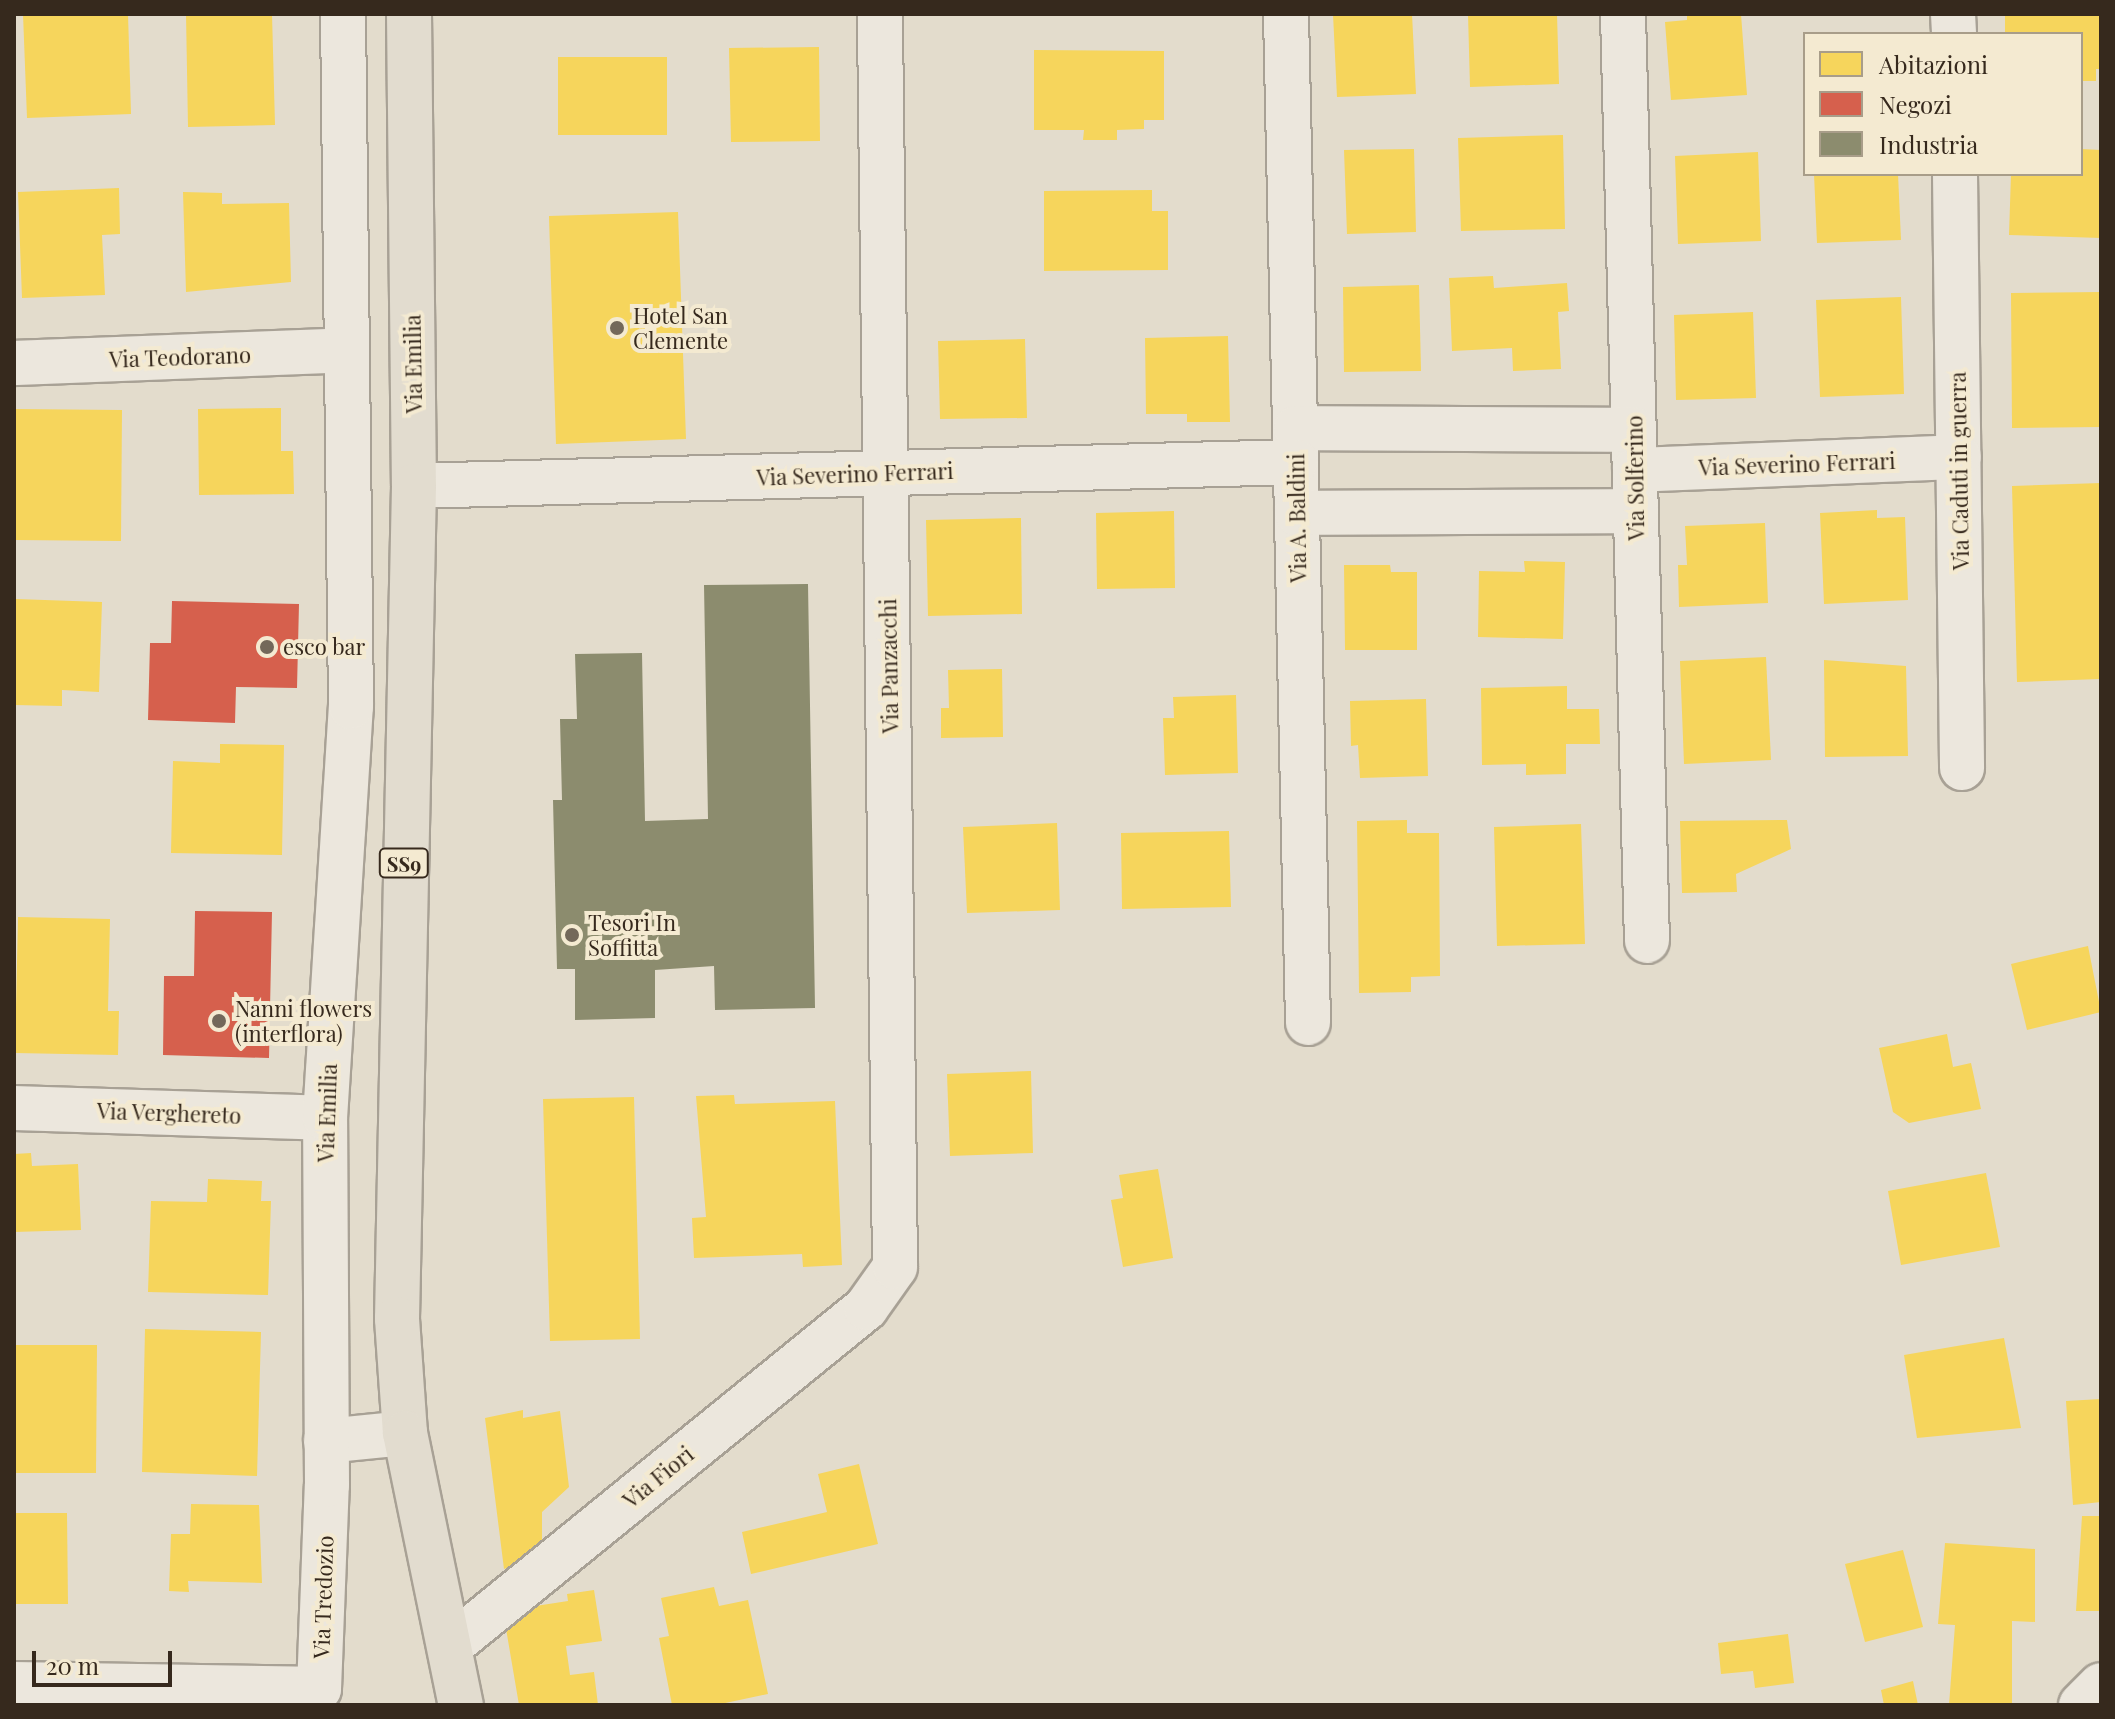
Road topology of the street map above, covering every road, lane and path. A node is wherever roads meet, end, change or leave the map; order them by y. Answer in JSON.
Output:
{"nodes":[{"id":1,"x":343,"y":14,"type":"edge"},
{"id":2,"x":409,"y":14,"type":"edge"},
{"id":3,"x":880,"y":14,"type":"edge"},
{"id":4,"x":1286,"y":14,"type":"edge"},
{"id":5,"x":1623,"y":14,"type":"edge"},
{"id":6,"x":1955,"y":176,"type":"edge"},
{"id":7,"x":345,"y":350,"type":"junction"},
{"id":8,"x":14,"y":363,"type":"edge"},
{"id":9,"x":1296,"y":445,"type":"junction"},
{"id":10,"x":1959,"y":457,"type":"junction"},
{"id":11,"x":1635,"y":471,"type":"junction"},
{"id":12,"x":887,"y":473,"type":"junction"},
{"id":13,"x":414,"y":486,"type":"junction"},
{"id":14,"x":1297,"y":513,"type":"junction"},
{"id":15,"x":351,"y":707,"type":"junction"},
{"id":16,"x":408,"y":714,"type":"junction"},
{"id":17,"x":1962,"y":768,"type":"dead end"},
{"id":18,"x":1647,"y":941,"type":"dead end"},
{"id":19,"x":1308,"y":1023,"type":"dead end"},
{"id":20,"x":14,"y":1108,"type":"edge"},
{"id":21,"x":325,"y":1118,"type":"junction"},
{"id":22,"x":866,"y":1308,"type":"joint"},
{"id":23,"x":405,"y":1433,"type":"junction"},
{"id":24,"x":326,"y":1441,"type":"junction"},
{"id":25,"x":450,"y":1646,"type":"junction"},
{"id":26,"x":14,"y":1684,"type":"edge"},
{"id":27,"x":2101,"y":1685,"type":"edge"},
{"id":28,"x":461,"y":1705,"type":"edge"},
{"id":29,"x":2081,"y":1705,"type":"edge"}],
"edges":[{"from":1,"to":7,"type":"street","name":"Via Emilia"},
{"from":2,"to":13,"type":"main road","name":"Via Emilia","number":"SS9"},
{"from":3,"to":12,"type":"street","name":"Via Panzacchi"},
{"from":4,"to":9,"type":"street","name":"Via A. Baldini"},
{"from":5,"to":11,"type":"street","name":"Via Solferino"},
{"from":6,"to":10,"type":"street","name":"Via Caduti in guerra"},
{"from":7,"to":8,"type":"street","name":"Via Teodorano"},
{"from":7,"to":15,"type":"street","name":"Via Emilia"},
{"from":9,"to":11,"type":"street","name":"Via Severino Ferrari"},
{"from":9,"to":12,"type":"street","name":"Via Severino Ferrari"},
{"from":9,"to":14,"type":"street","name":"Via A. Baldini"},
{"from":10,"to":11,"type":"street","name":"Via Severino Ferrari"},
{"from":10,"to":17,"type":"street","name":"Via Caduti in guerra"},
{"from":11,"to":14,"type":"street","name":"Via Severino Ferrari"},
{"from":11,"to":18,"type":"street","name":"Via Solferino"},
{"from":12,"to":13,"type":"street","name":"Via Severino Ferrari"},
{"from":12,"to":22,"type":"street","name":"Via Panzacchi"},
{"from":13,"to":16,"type":"main road","name":"Via Emilia","number":"SS9"},
{"from":14,"to":19,"type":"street","name":"Via A. Baldini"},
{"from":15,"to":16,"type":"street"},
{"from":15,"to":21,"type":"street","name":"Via Emilia"},
{"from":16,"to":23,"type":"main road","name":"Via Emilia","number":"SS9"},
{"from":20,"to":21,"type":"street","name":"Via Verghereto"},
{"from":21,"to":24,"type":"street","name":"Via Emilia"},
{"from":22,"to":25,"type":"street","name":"Via Fiori"},
{"from":23,"to":24,"type":"street"},
{"from":23,"to":25,"type":"main road","name":"Via Emilia","number":"SS9"},
{"from":24,"to":26,"type":"street","name":"Via Tredozio"},
{"from":25,"to":28,"type":"main road","name":"Via Emilia","number":"SS9"},
{"from":27,"to":29,"type":"street"}]}
